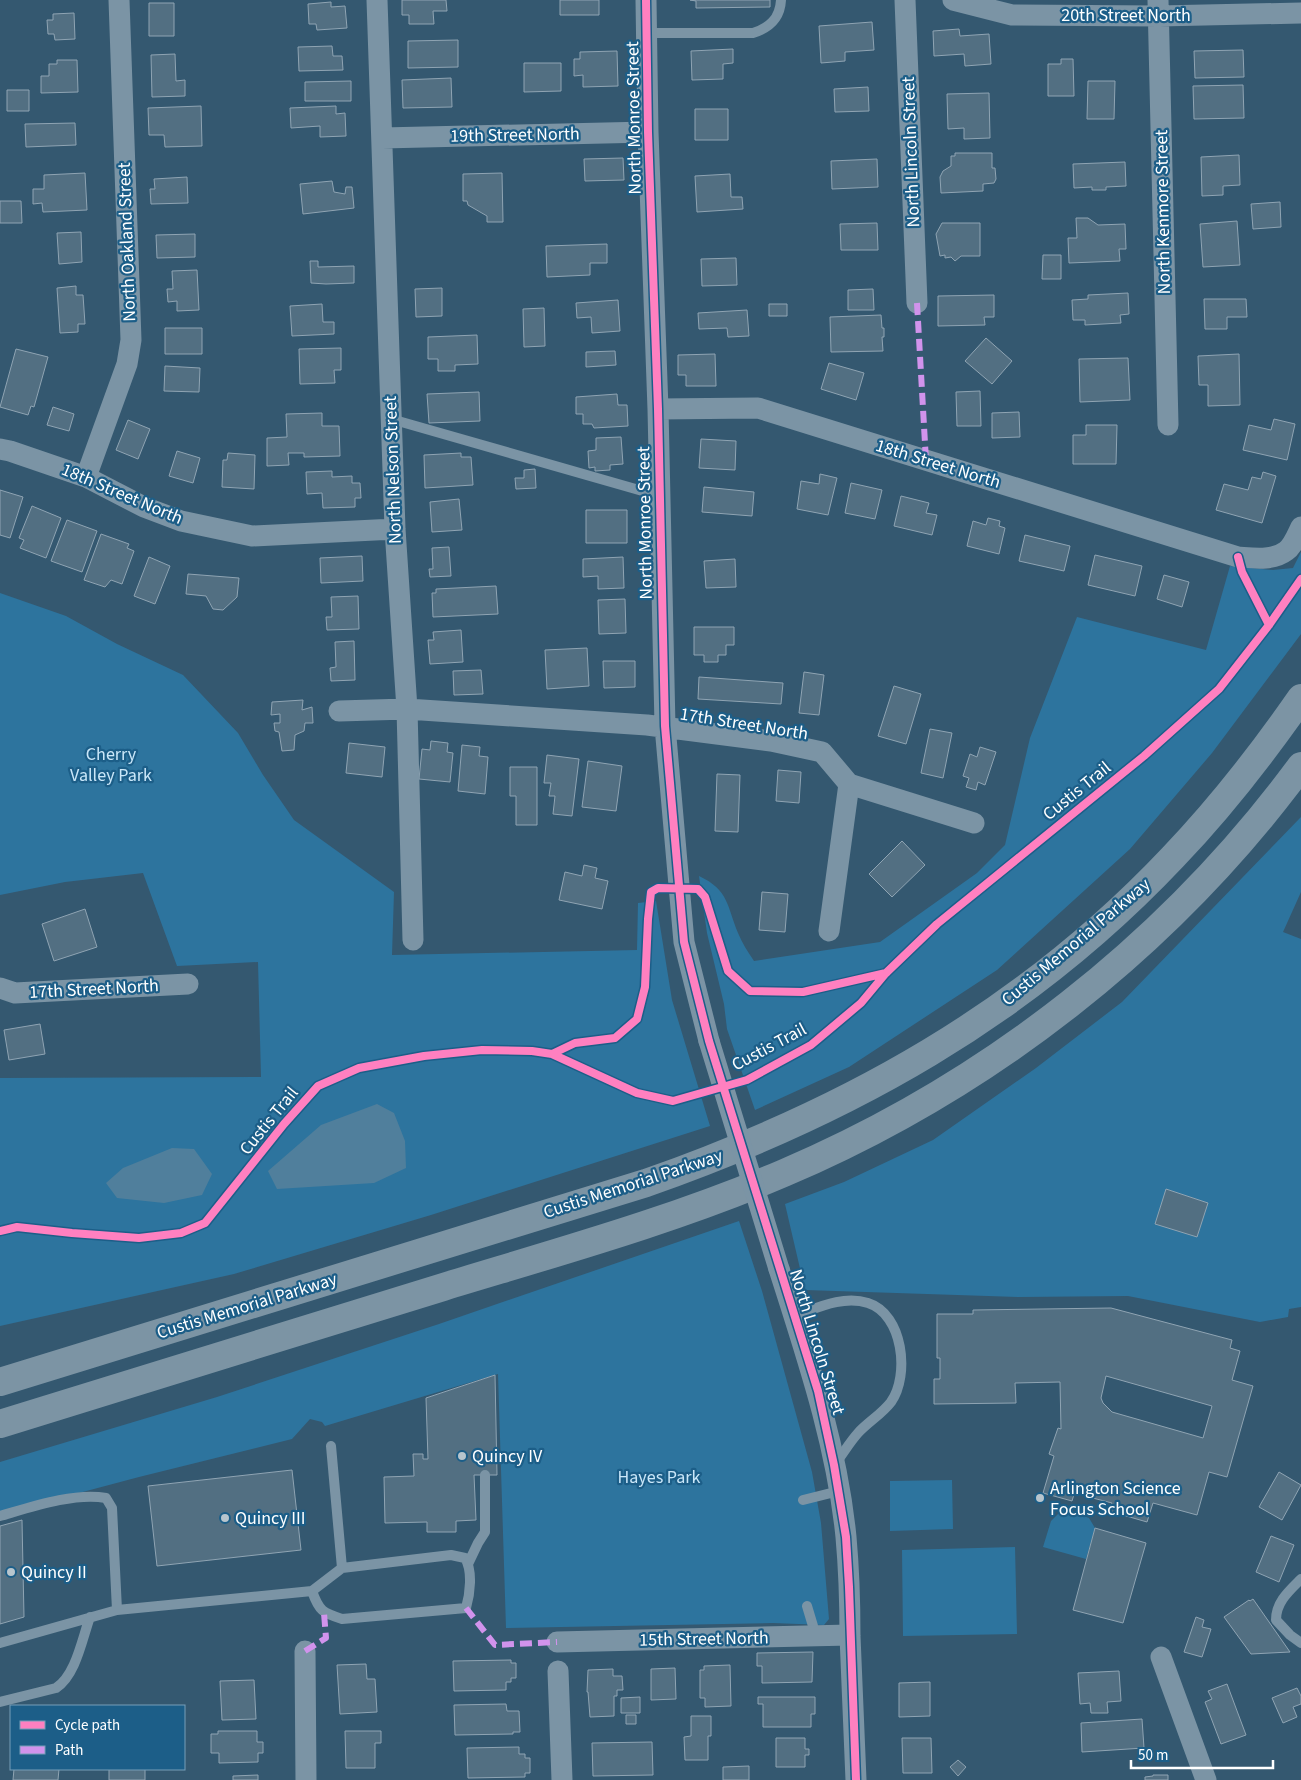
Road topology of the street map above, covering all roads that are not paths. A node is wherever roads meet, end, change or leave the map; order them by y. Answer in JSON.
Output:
{"nodes":[{"id":1,"x":119,"y":0,"type":"edge"},
{"id":2,"x":377,"y":0,"type":"edge"},
{"id":3,"x":646,"y":0,"type":"edge"},
{"id":4,"x":781,"y":0,"type":"edge"},
{"id":5,"x":905,"y":0,"type":"edge"},
{"id":6,"x":953,"y":0,"type":"edge"},
{"id":7,"x":1159,"y":8,"type":"edge"},
{"id":8,"x":1301,"y":13,"type":"edge"},
{"id":9,"x":648,"y":33,"type":"junction"},
{"id":10,"x":648,"y":132,"type":"junction"},
{"id":11,"x":382,"y":138,"type":"junction"},
{"id":12,"x":917,"y":303,"type":"dead end"},
{"id":13,"x":658,"y":409,"type":"junction"},
{"id":14,"x":391,"y":419,"type":"junction"},
{"id":15,"x":1168,"y":425,"type":"dead end"},
{"id":16,"x":0,"y":449,"type":"edge"},
{"id":17,"x":86,"y":477,"type":"junction"},
{"id":18,"x":660,"y":496,"type":"junction"},
{"id":19,"x":1301,"y":527,"type":"edge"},
{"id":20,"x":395,"y":529,"type":"junction"},
{"id":21,"x":1301,"y":698,"type":"edge"},
{"id":22,"x":407,"y":709,"type":"junction"},
{"id":23,"x":338,"y":711,"type":"dead end"},
{"id":24,"x":665,"y":726,"type":"junction"},
{"id":25,"x":1301,"y":766,"type":"edge"},
{"id":26,"x":849,"y":784,"type":"junction"},
{"id":27,"x":974,"y":823,"type":"dead end"},
{"id":28,"x":829,"y":931,"type":"dead end"},
{"id":29,"x":413,"y":940,"type":"dead end"},
{"id":30,"x":188,"y":984,"type":"dead end"},
{"id":31,"x":0,"y":988,"type":"edge"},
{"id":32,"x":709,"y":1041,"type":"joint"},
{"id":33,"x":794,"y":1316,"type":"junction"},
{"id":34,"x":0,"y":1382,"type":"edge"},
{"id":35,"x":0,"y":1424,"type":"edge"},
{"id":36,"x":331,"y":1446,"type":"dead end"},
{"id":37,"x":834,"y":1465,"type":"junction"},
{"id":38,"x":485,"y":1475,"type":"dead end"},
{"id":39,"x":839,"y":1491,"type":"junction"},
{"id":40,"x":803,"y":1500,"type":"dead end"},
{"id":41,"x":0,"y":1516,"type":"edge"},
{"id":42,"x":468,"y":1564,"type":"junction"},
{"id":43,"x":342,"y":1568,"type":"junction"},
{"id":44,"x":1301,"y":1579,"type":"edge"},
{"id":45,"x":312,"y":1591,"type":"junction"},
{"id":46,"x":807,"y":1606,"type":"dead end"},
{"id":47,"x":117,"y":1610,"type":"junction"},
{"id":48,"x":90,"y":1617,"type":"junction"},
{"id":49,"x":816,"y":1636,"type":"junction"},
{"id":50,"x":850,"y":1636,"type":"junction"},
{"id":51,"x":557,"y":1642,"type":"dead end"},
{"id":52,"x":0,"y":1643,"type":"edge"},
{"id":53,"x":1301,"y":1643,"type":"edge"},
{"id":54,"x":305,"y":1651,"type":"dead end"},
{"id":55,"x":1161,"y":1657,"type":"dead end"},
{"id":56,"x":558,"y":1671,"type":"dead end"},
{"id":57,"x":0,"y":1702,"type":"edge"},
{"id":58,"x":306,"y":1780,"type":"edge"},
{"id":59,"x":562,"y":1780,"type":"edge"},
{"id":60,"x":856,"y":1780,"type":"edge"},
{"id":61,"x":1206,"y":1780,"type":"edge"}],
"edges":[{"from":1,"to":17,"type":"street","name":"North Oakland Street"},
{"from":2,"to":11,"type":"street","name":"North Nelson Street"},
{"from":3,"to":9,"type":"street","name":"North Monroe Street"},
{"from":4,"to":9,"type":"lane"},
{"from":5,"to":12,"type":"street","name":"North Lincoln Street"},
{"from":6,"to":7,"type":"street","name":"20th Street North"},
{"from":7,"to":8,"type":"street","name":"20th Street North"},
{"from":7,"to":15,"type":"street","name":"North Kenmore Street"},
{"from":9,"to":10,"type":"street","name":"North Monroe Street"},
{"from":10,"to":11,"type":"street","name":"19th Street North"},
{"from":10,"to":13,"type":"street","name":"North Monroe Street"},
{"from":11,"to":14,"type":"street","name":"North Nelson Street"},
{"from":13,"to":18,"type":"street","name":"North Monroe Street"},
{"from":13,"to":19,"type":"street","name":"18th Street North"},
{"from":14,"to":18,"type":"lane"},
{"from":14,"to":20,"type":"street","name":"North Nelson Street"},
{"from":16,"to":17,"type":"street","name":"18th Street North"},
{"from":17,"to":20,"type":"street","name":"18th Street North"},
{"from":18,"to":24,"type":"street","name":"North Monroe Street"},
{"from":20,"to":22,"type":"street","name":"North Nelson Street"},
{"from":21,"to":34,"type":"highway","name":"Custis Memorial Parkway"},
{"from":22,"to":23,"type":"street","name":"17th Street North"},
{"from":22,"to":24,"type":"street","name":"17th Street North"},
{"from":22,"to":29,"type":"street","name":"North Nelson Street"},
{"from":24,"to":26,"type":"street","name":"17th Street North"},
{"from":24,"to":32,"type":"street","name":"North Monroe Street"},
{"from":25,"to":35,"type":"highway"},
{"from":26,"to":27,"type":"street"},
{"from":26,"to":28,"type":"street"},
{"from":30,"to":31,"type":"street","name":"17th Street North"},
{"from":32,"to":33,"type":"street","name":"North Lincoln Street","bridge":true},
{"from":33,"to":37,"type":"street","name":"North Lincoln Street"},
{"from":33,"to":37,"type":"lane"},
{"from":36,"to":43,"type":"lane"},
{"from":37,"to":39,"type":"street","name":"North Lincoln Street"},
{"from":38,"to":42,"type":"lane"},
{"from":39,"to":40,"type":"lane"},
{"from":39,"to":50,"type":"street","name":"North Lincoln Street"},
{"from":41,"to":47,"type":"lane"},
{"from":42,"to":43,"type":"lane"},
{"from":42,"to":45,"type":"lane"},
{"from":43,"to":45,"type":"lane"},
{"from":44,"to":53,"type":"lane"},
{"from":45,"to":47,"type":"lane"},
{"from":46,"to":49,"type":"lane"},
{"from":47,"to":48,"type":"lane"},
{"from":48,"to":52,"type":"lane"},
{"from":48,"to":57,"type":"lane"},
{"from":49,"to":50,"type":"street","name":"15th Street North"},
{"from":49,"to":51,"type":"street","name":"15th Street North"},
{"from":50,"to":60,"type":"street","name":"North Lincoln Street"},
{"from":54,"to":58,"type":"street"},
{"from":55,"to":61,"type":"street"},
{"from":56,"to":59,"type":"street"}]}
